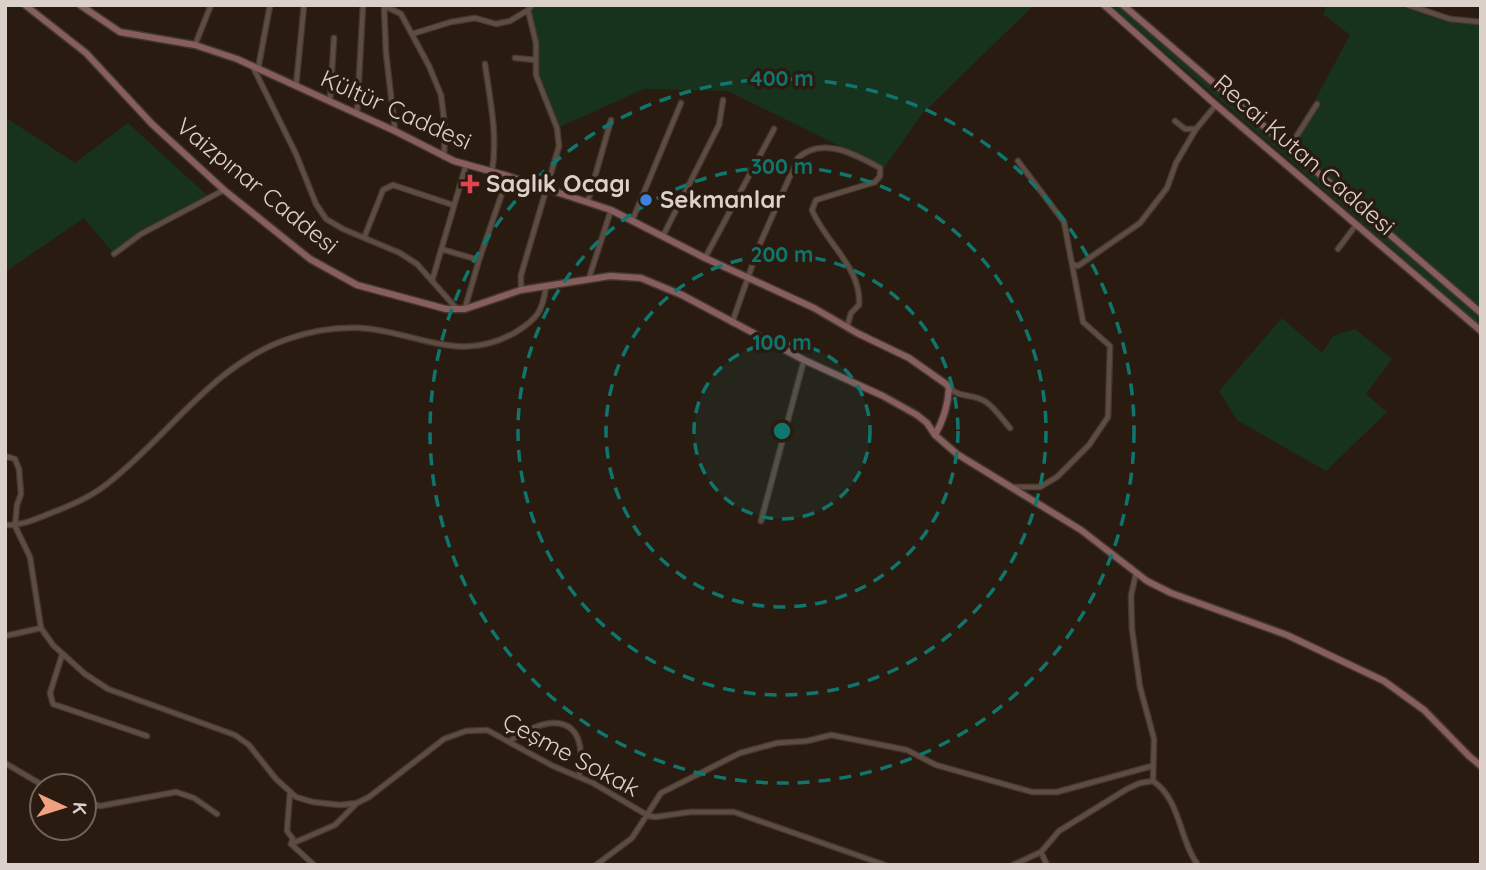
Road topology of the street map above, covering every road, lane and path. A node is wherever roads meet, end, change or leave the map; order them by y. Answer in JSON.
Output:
{"nodes":[{"id":1,"x":25,"y":5,"type":"edge"},
{"id":2,"x":80,"y":5,"type":"edge"},
{"id":3,"x":211,"y":5,"type":"edge"},
{"id":4,"x":270,"y":5,"type":"edge"},
{"id":5,"x":304,"y":5,"type":"edge"},
{"id":6,"x":363,"y":5,"type":"edge"},
{"id":7,"x":384,"y":5,"type":"edge"},
{"id":8,"x":1104,"y":5,"type":"edge"},
{"id":9,"x":1124,"y":5,"type":"edge"},
{"id":10,"x":1408,"y":5,"type":"edge"},
{"id":11,"x":530,"y":8,"type":"edge"},
{"id":12,"x":1481,"y":22,"type":"edge"},
{"id":13,"x":412,"y":34,"type":"junction"},
{"id":14,"x":334,"y":38,"type":"dead end"},
{"id":15,"x":195,"y":45,"type":"junction"},
{"id":16,"x":515,"y":58,"type":"dead end"},
{"id":17,"x":536,"y":60,"type":"junction"},
{"id":18,"x":485,"y":64,"type":"dead end"},
{"id":19,"x":255,"y":68,"type":"junction"},
{"id":20,"x":296,"y":86,"type":"junction"},
{"id":21,"x":723,"y":100,"type":"dead end"},
{"id":22,"x":330,"y":101,"type":"junction"},
{"id":23,"x":681,"y":103,"type":"dead end"},
{"id":24,"x":1317,"y":104,"type":"dead end"},
{"id":25,"x":1216,"y":105,"type":"junction"},
{"id":26,"x":357,"y":114,"type":"junction"},
{"id":27,"x":611,"y":120,"type":"dead end"},
{"id":28,"x":1175,"y":121,"type":"dead end"},
{"id":29,"x":774,"y":129,"type":"dead end"},
{"id":30,"x":1196,"y":129,"type":"junction"},
{"id":31,"x":395,"y":131,"type":"junction"},
{"id":32,"x":1289,"y":148,"type":"junction"},
{"id":33,"x":444,"y":157,"type":"junction"},
{"id":34,"x":1018,"y":162,"type":"dead end"},
{"id":35,"x":466,"y":164,"type":"junction"},
{"id":36,"x":492,"y":172,"type":"junction"},
{"id":37,"x":508,"y":176,"type":"junction"},
{"id":38,"x":547,"y":188,"type":"junction"},
{"id":39,"x":224,"y":190,"type":"junction"},
{"id":40,"x":588,"y":201,"type":"junction"},
{"id":41,"x":453,"y":205,"type":"junction"},
{"id":42,"x":611,"y":210,"type":"junction"},
{"id":43,"x":632,"y":221,"type":"junction"},
{"id":44,"x":1356,"y":225,"type":"junction"},
{"id":45,"x":663,"y":236,"type":"junction"},
{"id":46,"x":364,"y":238,"type":"junction"},
{"id":47,"x":441,"y":249,"type":"junction"},
{"id":48,"x":1338,"y":249,"type":"dead end"},
{"id":49,"x":114,"y":254,"type":"dead end"},
{"id":50,"x":705,"y":258,"type":"junction"},
{"id":51,"x":479,"y":260,"type":"junction"},
{"id":52,"x":1073,"y":263,"type":"junction"},
{"id":53,"x":589,"y":278,"type":"junction"},
{"id":54,"x":749,"y":278,"type":"junction"},
{"id":55,"x":432,"y":281,"type":"junction"},
{"id":56,"x":547,"y":285,"type":"junction"},
{"id":57,"x":521,"y":290,"type":"junction"},
{"id":58,"x":461,"y":309,"type":"junction"},
{"id":59,"x":1481,"y":313,"type":"edge"},
{"id":60,"x":732,"y":323,"type":"junction"},
{"id":61,"x":846,"y":328,"type":"junction"},
{"id":62,"x":1481,"y":331,"type":"edge"},
{"id":63,"x":804,"y":360,"type":"junction"},
{"id":64,"x":949,"y":388,"type":"junction"},
{"id":65,"x":1010,"y":428,"type":"dead end"},
{"id":66,"x":935,"y":435,"type":"junction"},
{"id":67,"x":5,"y":456,"type":"edge"},
{"id":68,"x":1009,"y":487,"type":"junction"},
{"id":69,"x":761,"y":521,"type":"dead end"},
{"id":70,"x":5,"y":526,"type":"edge"},
{"id":71,"x":15,"y":526,"type":"junction"},
{"id":72,"x":1136,"y":573,"type":"junction"},
{"id":73,"x":41,"y":628,"type":"junction"},
{"id":74,"x":5,"y":636,"type":"edge"},
{"id":75,"x":62,"y":655,"type":"junction"},
{"id":76,"x":147,"y":736,"type":"dead end"},
{"id":77,"x":510,"y":741,"type":"junction"},
{"id":78,"x":5,"y":763,"type":"edge"},
{"id":79,"x":1152,"y":766,"type":"junction"},
{"id":80,"x":1481,"y":766,"type":"edge"},
{"id":81,"x":28,"y":777,"type":"edge"},
{"id":82,"x":579,"y":778,"type":"junction"},
{"id":83,"x":1153,"y":781,"type":"junction"},
{"id":84,"x":290,"y":792,"type":"junction"},
{"id":85,"x":357,"y":803,"type":"junction"},
{"id":86,"x":98,"y":806,"type":"edge"},
{"id":87,"x":217,"y":814,"type":"dead end"},
{"id":88,"x":647,"y":815,"type":"junction"},
{"id":89,"x":291,"y":844,"type":"junction"},
{"id":90,"x":1041,"y":852,"type":"junction"},
{"id":91,"x":314,"y":865,"type":"edge"},
{"id":92,"x":596,"y":865,"type":"edge"},
{"id":93,"x":885,"y":865,"type":"edge"},
{"id":94,"x":1013,"y":865,"type":"edge"},
{"id":95,"x":1046,"y":865,"type":"edge"},
{"id":96,"x":1198,"y":865,"type":"edge"}],
"edges":[{"from":1,"to":39,"type":"street","name":"Vaizpınar Caddesi"},
{"from":2,"to":15,"type":"street","name":"Kültür Caddesi"},
{"from":3,"to":15,"type":"street"},
{"from":4,"to":19,"type":"street"},
{"from":5,"to":20,"type":"street"},
{"from":6,"to":26,"type":"street"},
{"from":7,"to":13,"type":"street"},
{"from":7,"to":31,"type":"street"},
{"from":8,"to":25,"type":"street","name":"Recai Kutan Caddesi"},
{"from":9,"to":32,"type":"street","name":"Recai Kutan Caddesi"},
{"from":10,"to":12,"type":"street"},
{"from":11,"to":13,"type":"street"},
{"from":11,"to":17,"type":"street"},
{"from":13,"to":33,"type":"street"},
{"from":14,"to":22,"type":"street"},
{"from":15,"to":19,"type":"street","name":"Kültür Caddesi"},
{"from":16,"to":17,"type":"street"},
{"from":17,"to":38,"type":"street"},
{"from":18,"to":36,"type":"street"},
{"from":19,"to":20,"type":"street","name":"Kültür Caddesi"},
{"from":19,"to":46,"type":"street"},
{"from":20,"to":22,"type":"street","name":"Kültür Caddesi"},
{"from":21,"to":45,"type":"street"},
{"from":22,"to":26,"type":"street","name":"Kültür Caddesi"},
{"from":23,"to":43,"type":"street"},
{"from":24,"to":32,"type":"street"},
{"from":25,"to":30,"type":"street"},
{"from":25,"to":44,"type":"street","name":"Recai Kutan Caddesi"},
{"from":26,"to":31,"type":"street","name":"Kültür Caddesi"},
{"from":27,"to":40,"type":"street"},
{"from":28,"to":30,"type":"street"},
{"from":29,"to":50,"type":"street"},
{"from":30,"to":52,"type":"street"},
{"from":31,"to":33,"type":"street","name":"Kültür Caddesi"},
{"from":32,"to":59,"type":"street","name":"Recai Kutan Caddesi"},
{"from":33,"to":35,"type":"street","name":"Kültür Caddesi"},
{"from":34,"to":52,"type":"street"},
{"from":35,"to":36,"type":"street","name":"Kültür Caddesi"},
{"from":35,"to":41,"type":"street"},
{"from":36,"to":37,"type":"street","name":"Kültür Caddesi"},
{"from":37,"to":38,"type":"street","name":"Kültür Caddesi"},
{"from":37,"to":51,"type":"street"},
{"from":38,"to":40,"type":"street","name":"Kültür Caddesi"},
{"from":38,"to":57,"type":"street"},
{"from":39,"to":49,"type":"street"},
{"from":39,"to":58,"type":"street","name":"Vaizpınar Caddesi"},
{"from":40,"to":42,"type":"street","name":"Kültür Caddesi"},
{"from":41,"to":46,"type":"street"},
{"from":41,"to":47,"type":"street"},
{"from":42,"to":43,"type":"street","name":"Kültür Caddesi"},
{"from":42,"to":53,"type":"street"},
{"from":43,"to":45,"type":"street","name":"Kültür Caddesi"},
{"from":44,"to":48,"type":"street"},
{"from":44,"to":62,"type":"street","name":"Recai Kutan Caddesi"},
{"from":45,"to":50,"type":"street","name":"Kültür Caddesi"},
{"from":46,"to":55,"type":"street"},
{"from":47,"to":51,"type":"street"},
{"from":47,"to":55,"type":"street"},
{"from":50,"to":54,"type":"street","name":"Kültür Caddesi"},
{"from":51,"to":58,"type":"street"},
{"from":52,"to":68,"type":"street"},
{"from":53,"to":56,"type":"street","name":"Vaizpınar Caddesi"},
{"from":53,"to":60,"type":"street","name":"Vaizpınar Caddesi"},
{"from":54,"to":60,"type":"street"},
{"from":54,"to":61,"type":"street","name":"Kültür Caddesi"},
{"from":54,"to":61,"type":"street"},
{"from":55,"to":58,"type":"street"},
{"from":56,"to":57,"type":"street","name":"Vaizpınar Caddesi"},
{"from":56,"to":71,"type":"street"},
{"from":57,"to":58,"type":"street","name":"Vaizpınar Caddesi"},
{"from":60,"to":63,"type":"street","name":"Vaizpınar Caddesi"},
{"from":61,"to":64,"type":"street","name":"Kültür Caddesi"},
{"from":63,"to":66,"type":"street","name":"Vaizpınar Caddesi"},
{"from":63,"to":69,"type":"street"},
{"from":64,"to":65,"type":"street"},
{"from":64,"to":66,"type":"street"},
{"from":66,"to":68,"type":"street","name":"Vaizpınar Caddesi"},
{"from":67,"to":71,"type":"street"},
{"from":68,"to":72,"type":"street","name":"Vaizpınar Caddesi"},
{"from":70,"to":71,"type":"street"},
{"from":71,"to":73,"type":"street"},
{"from":72,"to":79,"type":"street"},
{"from":72,"to":80,"type":"street","name":"Vaizpınar Caddesi"},
{"from":73,"to":74,"type":"street"},
{"from":73,"to":75,"type":"street"},
{"from":75,"to":76,"type":"street"},
{"from":75,"to":84,"type":"street"},
{"from":77,"to":82,"type":"street","name":"Çeşme Sokak"},
{"from":77,"to":82,"type":"street"},
{"from":77,"to":85,"type":"street","name":"Çeşme Sokak"},
{"from":78,"to":81,"type":"street"},
{"from":79,"to":83,"type":"street"},
{"from":79,"to":88,"type":"street"},
{"from":82,"to":88,"type":"street","name":"Çeşme Sokak"},
{"from":83,"to":90,"type":"street"},
{"from":83,"to":96,"type":"street"},
{"from":84,"to":85,"type":"street"},
{"from":84,"to":89,"type":"street"},
{"from":85,"to":89,"type":"street","name":"Çeşme Sokak"},
{"from":86,"to":87,"type":"street"},
{"from":88,"to":92,"type":"street"},
{"from":88,"to":93,"type":"street","name":"Çeşme Sokak"},
{"from":89,"to":91,"type":"street"},
{"from":90,"to":94,"type":"street"},
{"from":90,"to":95,"type":"street"}]}
